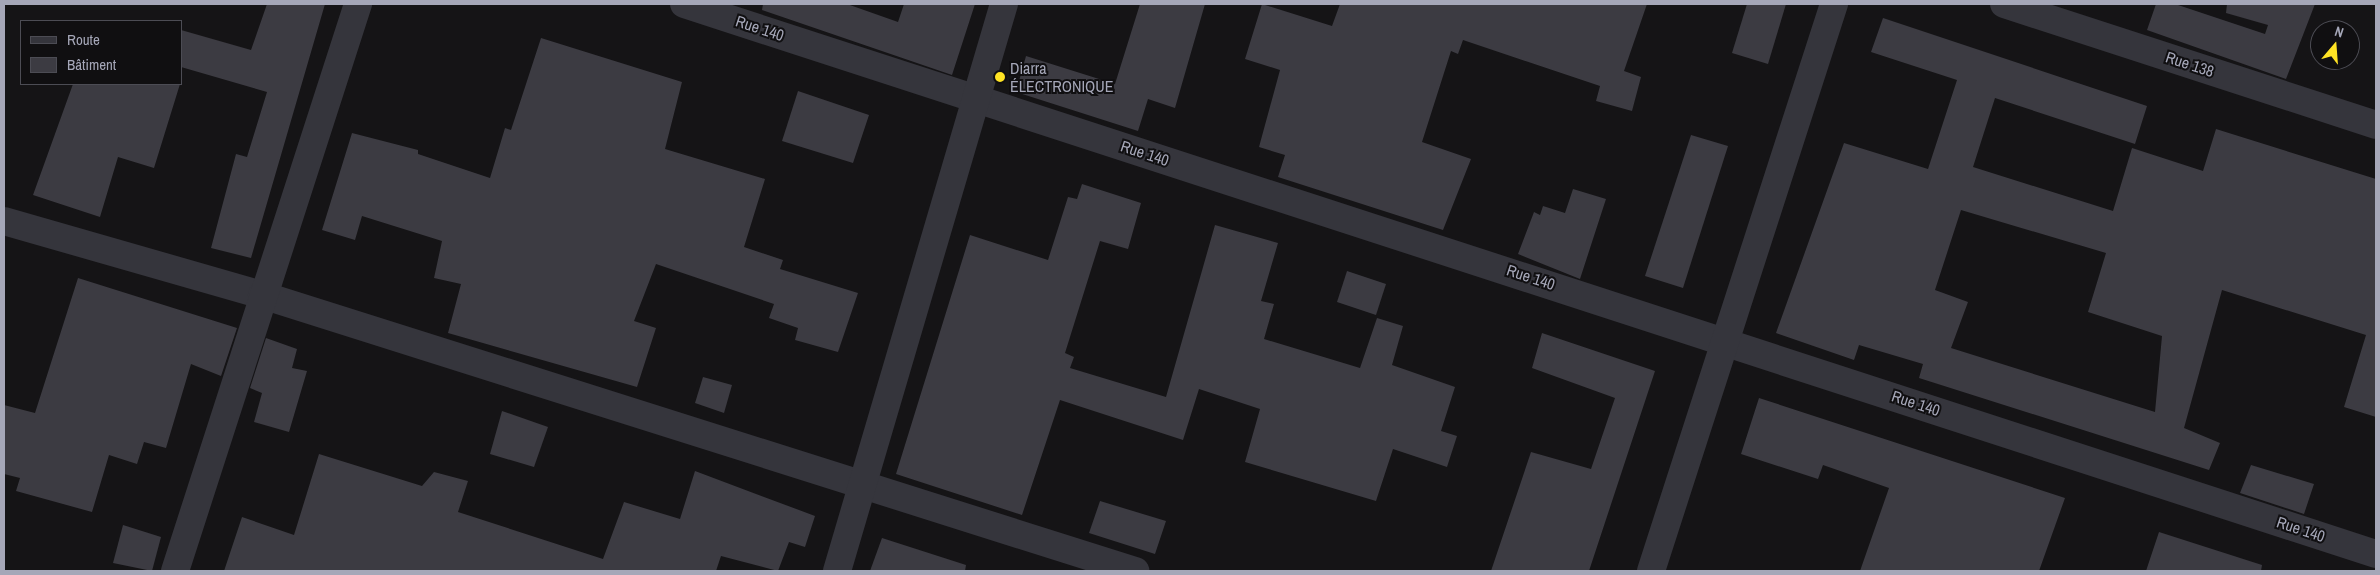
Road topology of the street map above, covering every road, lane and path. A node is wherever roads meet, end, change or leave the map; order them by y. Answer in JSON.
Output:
{"nodes":[{"id":1,"x":358,"y":4,"type":"edge"},
{"id":2,"x":684,"y":4,"type":"edge"},
{"id":3,"x":1004,"y":4,"type":"edge"},
{"id":4,"x":1834,"y":4,"type":"edge"},
{"id":5,"x":2004,"y":4,"type":"edge"},
{"id":6,"x":975,"y":98,"type":"junction"},
{"id":7,"x":2376,"y":125,"type":"edge"},
{"id":8,"x":4,"y":221,"type":"edge"},
{"id":9,"x":262,"y":295,"type":"junction"},
{"id":10,"x":1728,"y":341,"type":"junction"},
{"id":11,"x":865,"y":486,"type":"junction"},
{"id":12,"x":2376,"y":554,"type":"edge"},
{"id":13,"x":175,"y":571,"type":"edge"},
{"id":14,"x":838,"y":571,"type":"edge"},
{"id":15,"x":1136,"y":571,"type":"edge"},
{"id":16,"x":1651,"y":571,"type":"edge"}],
"edges":[{"from":1,"to":9,"type":"street"},
{"from":2,"to":6,"type":"street","name":"Rue 140"},
{"from":3,"to":6,"type":"street"},
{"from":4,"to":10,"type":"street"},
{"from":5,"to":7,"type":"street","name":"Rue 138"},
{"from":6,"to":10,"type":"street","name":"Rue 140"},
{"from":6,"to":11,"type":"street"},
{"from":8,"to":9,"type":"street"},
{"from":9,"to":11,"type":"street"},
{"from":9,"to":13,"type":"street"},
{"from":10,"to":12,"type":"street","name":"Rue 140"},
{"from":10,"to":16,"type":"street"},
{"from":11,"to":14,"type":"street"},
{"from":11,"to":15,"type":"street"}]}
